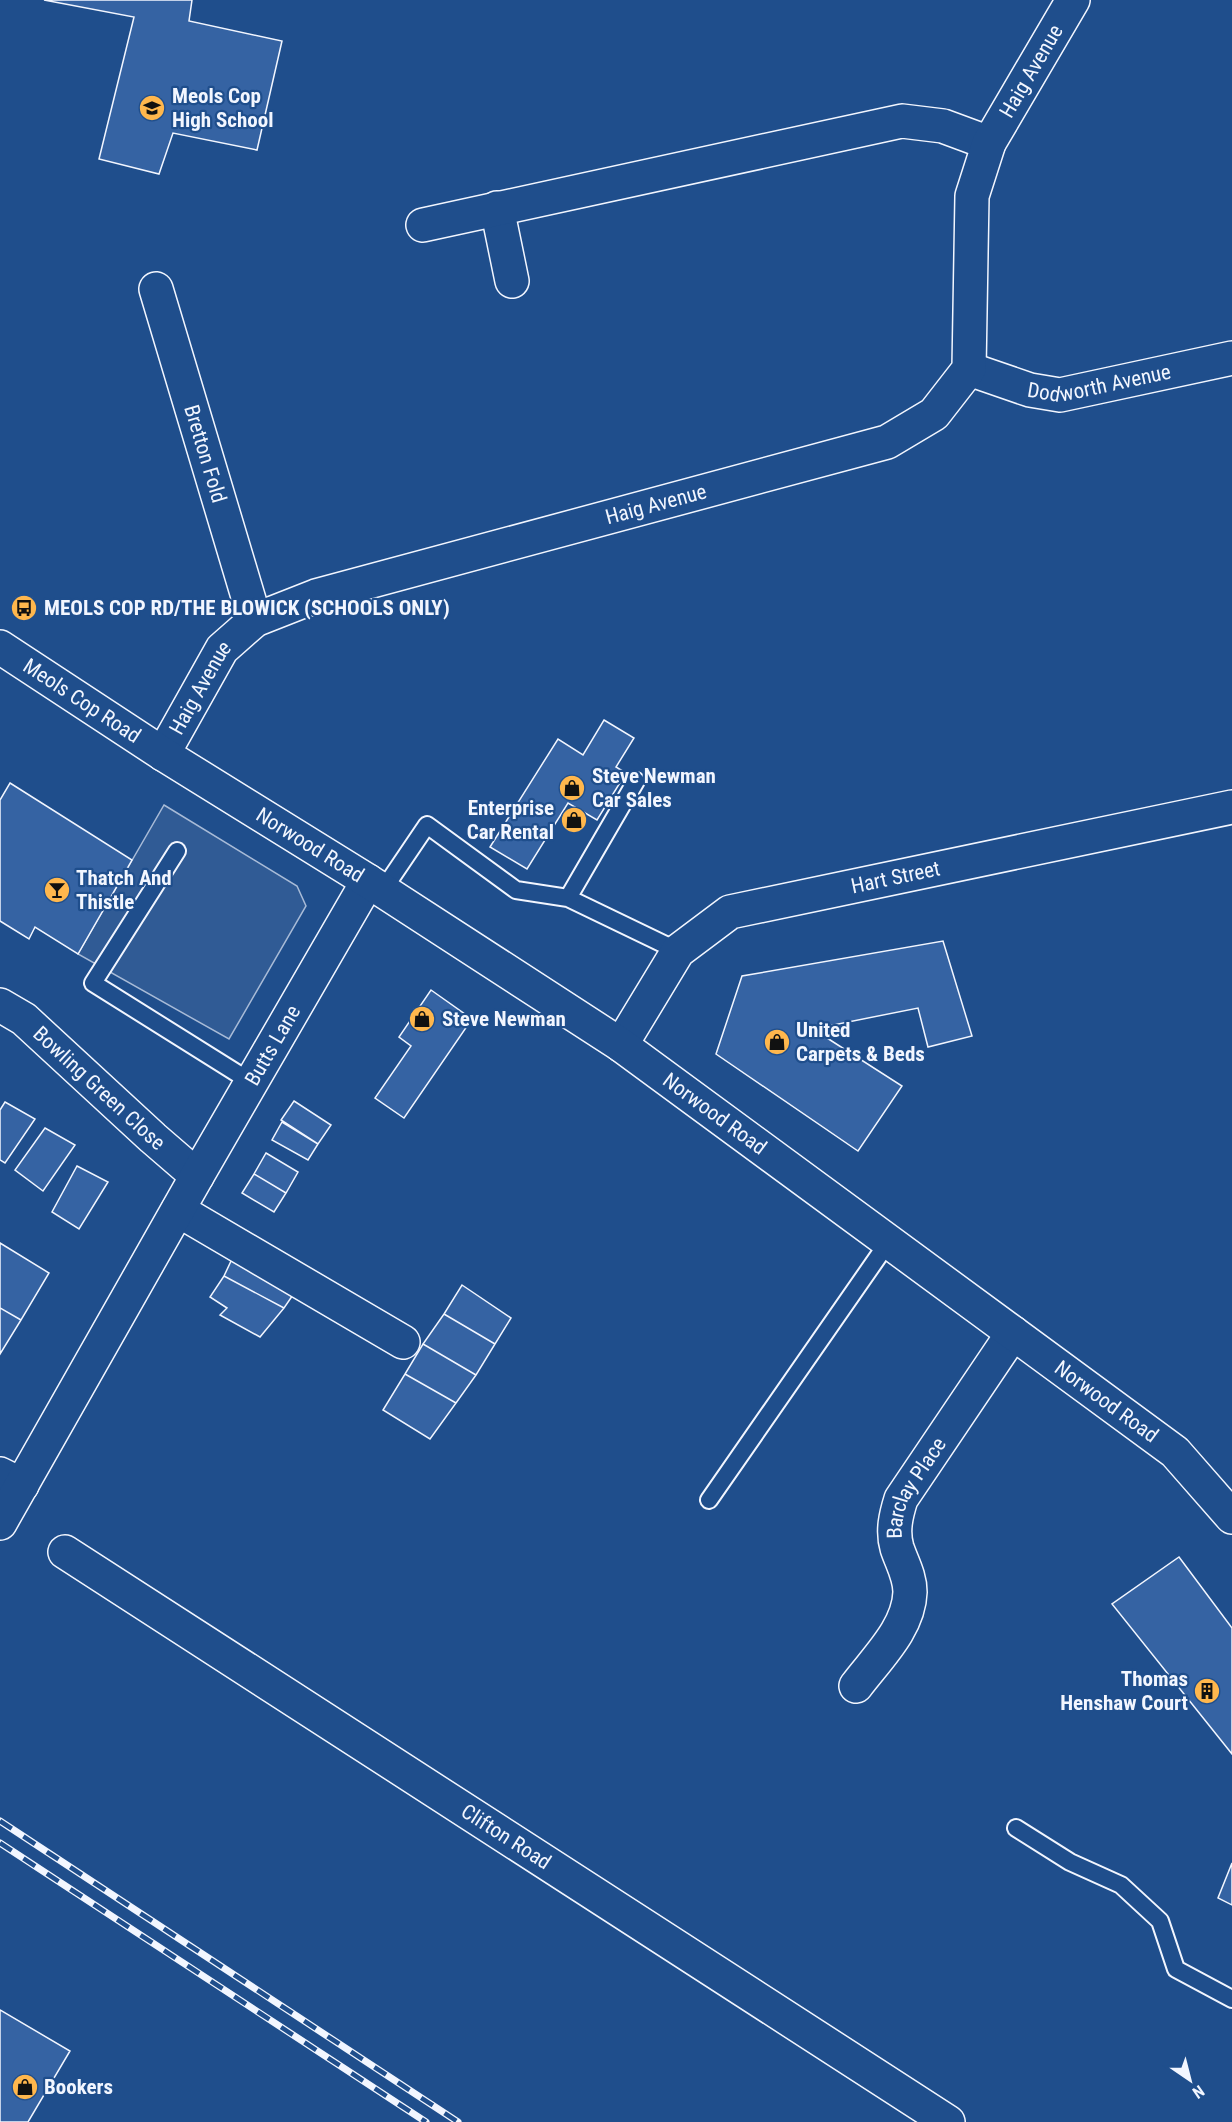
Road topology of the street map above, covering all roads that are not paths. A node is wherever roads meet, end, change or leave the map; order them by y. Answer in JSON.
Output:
{"nodes":[{"id":1,"x":1072,"y":0,"type":"edge"},
{"id":2,"x":989,"y":143,"type":"junction"},
{"id":3,"x":497,"y":208,"type":"junction"},
{"id":4,"x":423,"y":225,"type":"dead end"},
{"id":5,"x":512,"y":281,"type":"dead end"},
{"id":6,"x":156,"y":289,"type":"dead end"},
{"id":7,"x":1232,"y":358,"type":"edge"},
{"id":8,"x":969,"y":369,"type":"junction"},
{"id":9,"x":255,"y":620,"type":"junction"},
{"id":10,"x":4,"y":654,"type":"edge"},
{"id":11,"x":163,"y":754,"type":"junction"},
{"id":12,"x":636,"y":781,"type":"dead end"},
{"id":13,"x":1232,"y":807,"type":"edge"},
{"id":14,"x":177,"y":851,"type":"dead end"},
{"id":15,"x":376,"y":885,"type":"junction"},
{"id":16,"x":568,"y":898,"type":"junction"},
{"id":17,"x":678,"y":951,"type":"junction"},
{"id":18,"x":0,"y":1005,"type":"edge"},
{"id":19,"x":621,"y":1045,"type":"junction"},
{"id":20,"x":251,"y":1082,"type":"junction"},
{"id":21,"x":197,"y":1176,"type":"junction"},
{"id":22,"x":178,"y":1210,"type":"junction"},
{"id":23,"x":889,"y":1242,"type":"junction"},
{"id":24,"x":1013,"y":1333,"type":"junction"},
{"id":25,"x":403,"y":1342,"type":"dead end"},
{"id":26,"x":11,"y":1479,"type":"edge"},
{"id":27,"x":709,"y":1500,"type":"dead end"},
{"id":28,"x":1232,"y":1517,"type":"edge"},
{"id":29,"x":0,"y":1523,"type":"edge"},
{"id":30,"x":65,"y":1552,"type":"dead end"},
{"id":31,"x":856,"y":1686,"type":"dead end"},
{"id":32,"x":1016,"y":1828,"type":"dead end"},
{"id":33,"x":1232,"y":1999,"type":"edge"},
{"id":34,"x":948,"y":2122,"type":"edge"}],
"edges":[{"from":1,"to":2,"type":"street","name":"Haig Avenue"},
{"from":2,"to":3,"type":"street","name":"Haig Avenue"},
{"from":2,"to":8,"type":"street","name":"Haig Avenue"},
{"from":3,"to":4,"type":"street","name":"Haig Avenue"},
{"from":3,"to":5,"type":"street"},
{"from":6,"to":9,"type":"street","name":"Bretton Fold"},
{"from":7,"to":8,"type":"street","name":"Dodworth Avenue"},
{"from":8,"to":9,"type":"street","name":"Haig Avenue"},
{"from":9,"to":11,"type":"street","name":"Haig Avenue"},
{"from":10,"to":11,"type":"street","name":"Meols Cop Road"},
{"from":11,"to":15,"type":"street","name":"Norwood Road"},
{"from":12,"to":16,"type":"lane"},
{"from":13,"to":17,"type":"street","name":"Hart Street"},
{"from":14,"to":20,"type":"lane"},
{"from":15,"to":16,"type":"lane"},
{"from":15,"to":19,"type":"street","name":"Norwood Road"},
{"from":15,"to":20,"type":"street","name":"Butts Lane"},
{"from":16,"to":17,"type":"lane"},
{"from":17,"to":19,"type":"street","name":"Hart Street"},
{"from":18,"to":21,"type":"street","name":"Bowling Green Close"},
{"from":19,"to":23,"type":"street","name":"Norwood Road"},
{"from":20,"to":21,"type":"street","name":"Butts Lane"},
{"from":21,"to":22,"type":"street","name":"Butts Lane"},
{"from":22,"to":25,"type":"street"},
{"from":22,"to":26,"type":"street","name":"Butts Lane"},
{"from":23,"to":24,"type":"street","name":"Norwood Road"},
{"from":23,"to":27,"type":"lane"},
{"from":24,"to":28,"type":"street","name":"Norwood Road"},
{"from":24,"to":31,"type":"street","name":"Barclay Place"},
{"from":26,"to":29,"type":"street","name":"Butts Lane"},
{"from":30,"to":34,"type":"street","name":"Clifton Road"},
{"from":32,"to":33,"type":"lane"}]}
